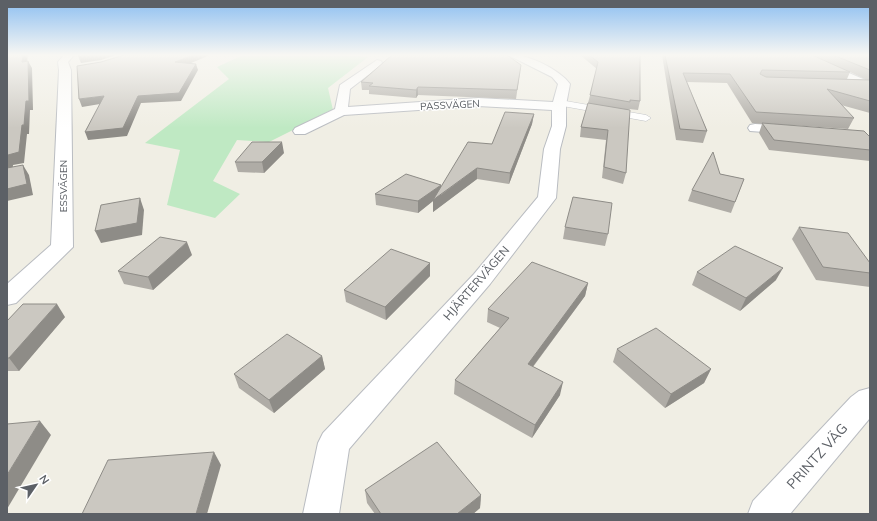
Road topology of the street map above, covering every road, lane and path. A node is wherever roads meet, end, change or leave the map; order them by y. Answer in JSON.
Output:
{"nodes":[{"id":1,"x":68,"y":79,"type":"edge"},
{"id":2,"x":355,"y":79,"type":"edge"},
{"id":3,"x":560,"y":79,"type":"edge"},
{"id":4,"x":855,"y":79,"type":"edge"},
{"id":5,"x":868,"y":85,"type":"joint"},
{"id":6,"x":846,"y":86,"type":"edge"},
{"id":7,"x":560,"y":105,"type":"junction"},
{"id":8,"x":341,"y":111,"type":"junction"},
{"id":9,"x":646,"y":118,"type":"dead end"},
{"id":10,"x":755,"y":128,"type":"dead end"},
{"id":11,"x":300,"y":131,"type":"dead end"},
{"id":12,"x":801,"y":131,"type":"edge"},
{"id":13,"x":7,"y":297,"type":"edge"},
{"id":14,"x":870,"y":400,"type":"edge"},
{"id":15,"x":321,"y":514,"type":"edge"},
{"id":16,"x":766,"y":514,"type":"edge"}],
"edges":[{"from":1,"to":13,"type":"street","name":"ESSVÄGEN"},
{"from":2,"to":8,"type":"street"},
{"from":3,"to":7,"type":"street","name":"HJÄRTERVÄGEN"},
{"from":4,"to":5,"type":"street"},
{"from":5,"to":6,"type":"lane"},
{"from":7,"to":8,"type":"street","name":"PASSVÄGEN"},
{"from":7,"to":9,"type":"lane"},
{"from":7,"to":15,"type":"street","name":"HJÄRTERVÄGEN"},
{"from":8,"to":11,"type":"street","name":"PASSVÄGEN"},
{"from":10,"to":12,"type":"street"},
{"from":14,"to":16,"type":"street","name":"PRINTZ VÄG"}]}
